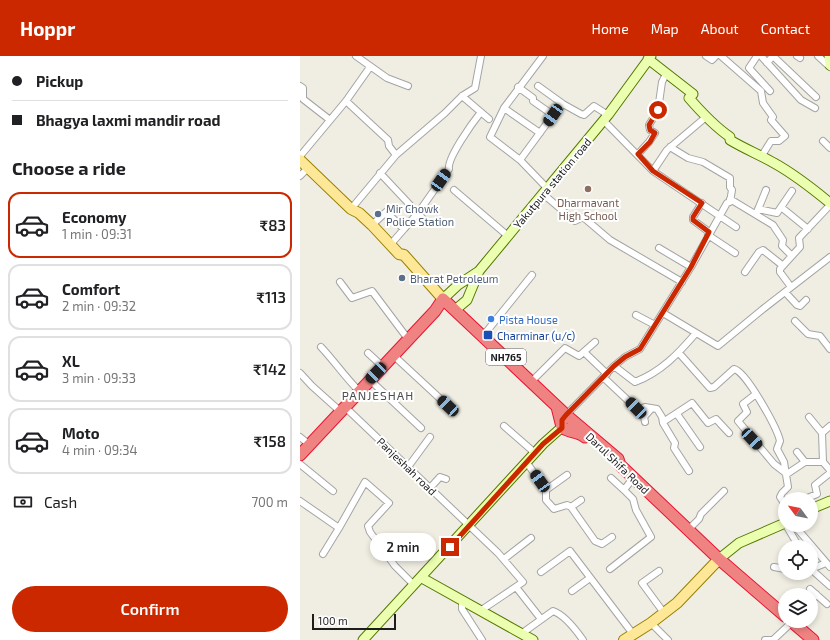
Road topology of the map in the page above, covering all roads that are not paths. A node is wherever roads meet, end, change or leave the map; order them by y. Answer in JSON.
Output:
{"nodes":[{"id":1,"x":356,"y":56,"type":"edge"},
{"id":2,"x":480,"y":56,"type":"edge"},
{"id":3,"x":542,"y":56,"type":"edge"},
{"id":4,"x":706,"y":56,"type":"edge"},
{"id":5,"x":716,"y":56,"type":"edge"},
{"id":6,"x":721,"y":56,"type":"edge"},
{"id":7,"x":757,"y":56,"type":"edge"},
{"id":8,"x":761,"y":56,"type":"edge"},
{"id":9,"x":818,"y":56,"type":"edge"},
{"id":10,"x":829,"y":56,"type":"edge"},
{"id":11,"x":647,"y":57,"type":"edge"},
{"id":12,"x":767,"y":63,"type":"junction"},
{"id":13,"x":830,"y":66,"type":"edge"},
{"id":14,"x":370,"y":67,"type":"junction"},
{"id":15,"x":749,"y":68,"type":"junction"},
{"id":16,"x":666,"y":74,"type":"junction"},
{"id":17,"x":742,"y":75,"type":"junction"},
{"id":18,"x":300,"y":86,"type":"edge"},
{"id":19,"x":408,"y":86,"type":"dead end"},
{"id":20,"x":538,"y":86,"type":"dead end"},
{"id":21,"x":518,"y":88,"type":"junction"},
{"id":22,"x":770,"y":91,"type":"dead end"},
{"id":23,"x":462,"y":96,"type":"junction"},
{"id":24,"x":816,"y":97,"type":"dead end"},
{"id":25,"x":346,"y":101,"type":"junction"},
{"id":26,"x":563,"y":104,"type":"junction"},
{"id":27,"x":504,"y":108,"type":"junction"},
{"id":28,"x":815,"y":108,"type":"dead end"},
{"id":29,"x":481,"y":112,"type":"junction"},
{"id":30,"x":553,"y":115,"type":"junction"},
{"id":31,"x":706,"y":117,"type":"junction"},
{"id":32,"x":606,"y":118,"type":"junction"},
{"id":33,"x":489,"y":119,"type":"dead end"},
{"id":34,"x":330,"y":120,"type":"junction"},
{"id":35,"x":540,"y":133,"type":"junction"},
{"id":36,"x":823,"y":141,"type":"dead end"},
{"id":37,"x":670,"y":147,"type":"junction"},
{"id":38,"x":830,"y":148,"type":"edge"},
{"id":39,"x":638,"y":154,"type":"junction"},
{"id":40,"x":396,"y":155,"type":"junction"},
{"id":41,"x":300,"y":156,"type":"edge"},
{"id":42,"x":761,"y":157,"type":"junction"},
{"id":43,"x":520,"y":160,"type":"junction"},
{"id":44,"x":308,"y":168,"type":"junction"},
{"id":45,"x":653,"y":171,"type":"junction"},
{"id":46,"x":380,"y":173,"type":"junction"},
{"id":47,"x":300,"y":176,"type":"edge"},
{"id":48,"x":454,"y":190,"type":"dead end"},
{"id":49,"x":766,"y":190,"type":"dead end"},
{"id":50,"x":545,"y":191,"type":"junction"},
{"id":51,"x":792,"y":191,"type":"dead end"},
{"id":52,"x":730,"y":199,"type":"junction"},
{"id":53,"x":702,"y":203,"type":"junction"},
{"id":54,"x":830,"y":204,"type":"edge"},
{"id":55,"x":781,"y":207,"type":"junction"},
{"id":56,"x":355,"y":209,"type":"junction"},
{"id":57,"x":757,"y":211,"type":"junction"},
{"id":58,"x":418,"y":213,"type":"junction"},
{"id":59,"x":720,"y":215,"type":"junction"},
{"id":60,"x":426,"y":222,"type":"dead end"},
{"id":61,"x":372,"y":225,"type":"junction"},
{"id":62,"x":736,"y":227,"type":"dead end"},
{"id":63,"x":404,"y":229,"type":"junction"},
{"id":64,"x":808,"y":229,"type":"junction"},
{"id":65,"x":709,"y":234,"type":"junction"},
{"id":66,"x":508,"y":236,"type":"junction"},
{"id":67,"x":391,"y":244,"type":"junction"},
{"id":68,"x":660,"y":248,"type":"dead end"},
{"id":69,"x":735,"y":253,"type":"dead end"},
{"id":70,"x":791,"y":255,"type":"junction"},
{"id":71,"x":830,"y":257,"type":"edge"},
{"id":72,"x":782,"y":265,"type":"junction"},
{"id":73,"x":691,"y":267,"type":"junction"},
{"id":74,"x":479,"y":271,"type":"junction"},
{"id":75,"x":745,"y":272,"type":"dead end"},
{"id":76,"x":532,"y":275,"type":"dead end"},
{"id":77,"x":340,"y":282,"type":"dead end"},
{"id":78,"x":682,"y":282,"type":"junction"},
{"id":79,"x":791,"y":287,"type":"junction"},
{"id":80,"x":785,"y":292,"type":"junction"},
{"id":81,"x":441,"y":297,"type":"junction"},
{"id":82,"x":806,"y":300,"type":"dead end"},
{"id":83,"x":455,"y":310,"type":"junction"},
{"id":84,"x":435,"y":311,"type":"junction"},
{"id":85,"x":664,"y":312,"type":"junction"},
{"id":86,"x":636,"y":315,"type":"dead end"},
{"id":87,"x":795,"y":321,"type":"dead end"},
{"id":88,"x":655,"y":325,"type":"junction"},
{"id":89,"x":696,"y":333,"type":"junction"},
{"id":90,"x":483,"y":336,"type":"junction"},
{"id":91,"x":408,"y":339,"type":"junction"},
{"id":92,"x":595,"y":342,"type":"dead end"},
{"id":93,"x":321,"y":347,"type":"dead end"},
{"id":94,"x":830,"y":349,"type":"edge"},
{"id":95,"x":584,"y":352,"type":"junction"},
{"id":96,"x":368,"y":353,"type":"dead end"},
{"id":97,"x":679,"y":353,"type":"junction"},
{"id":98,"x":393,"y":355,"type":"junction"},
{"id":99,"x":382,"y":366,"type":"junction"},
{"id":100,"x":614,"y":366,"type":"junction"},
{"id":101,"x":300,"y":373,"type":"edge"},
{"id":102,"x":605,"y":376,"type":"junction"},
{"id":103,"x":370,"y":380,"type":"junction"},
{"id":104,"x":532,"y":381,"type":"junction"},
{"id":105,"x":359,"y":391,"type":"junction"},
{"id":106,"x":756,"y":394,"type":"junction"},
{"id":107,"x":448,"y":406,"type":"dead end"},
{"id":108,"x":343,"y":409,"type":"junction"},
{"id":109,"x":651,"y":409,"type":"junction"},
{"id":110,"x":677,"y":414,"type":"junction"},
{"id":111,"x":809,"y":417,"type":"dead end"},
{"id":112,"x":563,"y":421,"type":"junction"},
{"id":113,"x":645,"y":422,"type":"dead end"},
{"id":114,"x":663,"y":422,"type":"junction"},
{"id":115,"x":504,"y":426,"type":"dead end"},
{"id":116,"x":830,"y":426,"type":"edge"},
{"id":117,"x":421,"y":428,"type":"dead end"},
{"id":118,"x":822,"y":433,"type":"junction"},
{"id":119,"x":729,"y":434,"type":"dead end"},
{"id":120,"x":300,"y":437,"type":"edge"},
{"id":121,"x":430,"y":437,"type":"dead end"},
{"id":122,"x":310,"y":444,"type":"junction"},
{"id":123,"x":777,"y":446,"type":"junction"},
{"id":124,"x":700,"y":447,"type":"dead end"},
{"id":125,"x":797,"y":452,"type":"dead end"},
{"id":126,"x":535,"y":453,"type":"junction"},
{"id":127,"x":765,"y":454,"type":"junction"},
{"id":128,"x":300,"y":455,"type":"edge"},
{"id":129,"x":805,"y":462,"type":"junction"},
{"id":130,"x":823,"y":462,"type":"junction"},
{"id":131,"x":527,"y":463,"type":"junction"},
{"id":132,"x":300,"y":464,"type":"edge"},
{"id":133,"x":408,"y":467,"type":"junction"},
{"id":134,"x":690,"y":471,"type":"dead end"},
{"id":135,"x":830,"y":472,"type":"edge"},
{"id":136,"x":787,"y":474,"type":"junction"},
{"id":137,"x":567,"y":475,"type":"dead end"},
{"id":138,"x":611,"y":478,"type":"dead end"},
{"id":139,"x":633,"y":478,"type":"junction"},
{"id":140,"x":446,"y":480,"type":"dead end"},
{"id":141,"x":430,"y":488,"type":"junction"},
{"id":142,"x":546,"y":490,"type":"junction"},
{"id":143,"x":624,"y":490,"type":"junction"},
{"id":144,"x":333,"y":491,"type":"dead end"},
{"id":145,"x":724,"y":491,"type":"dead end"},
{"id":146,"x":783,"y":492,"type":"edge"},
{"id":147,"x":817,"y":492,"type":"edge"},
{"id":148,"x":581,"y":500,"type":"dead end"},
{"id":149,"x":300,"y":501,"type":"edge"},
{"id":150,"x":830,"y":501,"type":"edge"},
{"id":151,"x":818,"y":506,"type":"edge"},
{"id":152,"x":571,"y":507,"type":"junction"},
{"id":153,"x":469,"y":526,"type":"junction"},
{"id":154,"x":778,"y":526,"type":"edge"},
{"id":155,"x":339,"y":528,"type":"junction"},
{"id":156,"x":688,"y":530,"type":"junction"},
{"id":157,"x":800,"y":532,"type":"edge"},
{"id":158,"x":612,"y":537,"type":"dead end"},
{"id":159,"x":531,"y":538,"type":"dead end"},
{"id":160,"x":323,"y":554,"type":"dead end"},
{"id":161,"x":504,"y":559,"type":"junction"},
{"id":162,"x":719,"y":559,"type":"junction"},
{"id":163,"x":828,"y":565,"type":"edge"},
{"id":164,"x":774,"y":567,"type":"dead end"},
{"id":165,"x":818,"y":567,"type":"edge"},
{"id":166,"x":778,"y":568,"type":"edge"},
{"id":167,"x":610,"y":569,"type":"dead end"},
{"id":168,"x":659,"y":571,"type":"dead end"},
{"id":169,"x":541,"y":572,"type":"dead end"},
{"id":170,"x":818,"y":575,"type":"edge"},
{"id":171,"x":422,"y":578,"type":"junction"},
{"id":172,"x":590,"y":578,"type":"junction"},
{"id":173,"x":414,"y":585,"type":"junction"},
{"id":174,"x":516,"y":586,"type":"junction"},
{"id":175,"x":830,"y":586,"type":"edge"},
{"id":176,"x":572,"y":591,"type":"dead end"},
{"id":177,"x":818,"y":596,"type":"edge"},
{"id":178,"x":462,"y":601,"type":"junction"},
{"id":179,"x":827,"y":604,"type":"dead end"},
{"id":180,"x":778,"y":610,"type":"edge"},
{"id":181,"x":480,"y":611,"type":"junction"},
{"id":182,"x":664,"y":613,"type":"junction"},
{"id":183,"x":541,"y":619,"type":"junction"},
{"id":184,"x":651,"y":623,"type":"junction"},
{"id":185,"x":786,"y":628,"type":"edge"},
{"id":186,"x":799,"y":628,"type":"edge"},
{"id":187,"x":521,"y":634,"type":"junction"},
{"id":188,"x":633,"y":634,"type":"junction"},
{"id":189,"x":363,"y":640,"type":"edge"},
{"id":190,"x":482,"y":640,"type":"edge"},
{"id":191,"x":533,"y":640,"type":"edge"},
{"id":192,"x":583,"y":640,"type":"edge"},
{"id":193,"x":624,"y":640,"type":"edge"},
{"id":194,"x":668,"y":640,"type":"edge"},
{"id":195,"x":765,"y":640,"type":"edge"},
{"id":196,"x":813,"y":640,"type":"edge"}],
"edges":[{"from":1,"to":14,"type":"street"},
{"from":2,"to":23,"type":"street"},
{"from":3,"to":21,"type":"street"},
{"from":4,"to":5,"type":"street"},
{"from":6,"to":17,"type":"street"},
{"from":7,"to":15,"type":"street"},
{"from":8,"to":12,"type":"street"},
{"from":9,"to":13,"type":"street"},
{"from":10,"to":13,"type":"street"},
{"from":11,"to":16,"type":"street"},
{"from":11,"to":32,"type":"street","name":"Yakutpura station road"},
{"from":12,"to":24,"type":"street"},
{"from":12,"to":28,"type":"street"},
{"from":14,"to":19,"type":"street"},
{"from":14,"to":25,"type":"street"},
{"from":15,"to":17,"type":"street"},
{"from":15,"to":22,"type":"street"},
{"from":16,"to":31,"type":"street"},
{"from":16,"to":39,"type":"street"},
{"from":17,"to":42,"type":"street"},
{"from":18,"to":34,"type":"street"},
{"from":20,"to":26,"type":"street"},
{"from":21,"to":27,"type":"street"},
{"from":21,"to":30,"type":"street"},
{"from":23,"to":29,"type":"street"},
{"from":23,"to":40,"type":"street"},
{"from":25,"to":34,"type":"street"},
{"from":25,"to":40,"type":"street"},
{"from":26,"to":30,"type":"street"},
{"from":26,"to":32,"type":"street"},
{"from":27,"to":35,"type":"street"},
{"from":27,"to":43,"type":"street"},
{"from":29,"to":33,"type":"street"},
{"from":29,"to":58,"type":"street"},
{"from":30,"to":35,"type":"street"},
{"from":31,"to":37,"type":"street"},
{"from":31,"to":42,"type":"street"},
{"from":32,"to":39,"type":"street"},
{"from":32,"to":50,"type":"street","name":"Yakutpura station road"},
{"from":34,"to":41,"type":"street"},
{"from":35,"to":43,"type":"street"},
{"from":36,"to":38,"type":"street"},
{"from":37,"to":45,"type":"street"},
{"from":37,"to":52,"type":"street"},
{"from":39,"to":45,"type":"street"},
{"from":40,"to":46,"type":"street"},
{"from":41,"to":44,"type":"main road"},
{"from":41,"to":56,"type":"main road"},
{"from":42,"to":54,"type":"street"},
{"from":43,"to":50,"type":"street"},
{"from":44,"to":47,"type":"street"},
{"from":44,"to":56,"type":"main road"},
{"from":45,"to":53,"type":"street"},
{"from":46,"to":56,"type":"street"},
{"from":46,"to":58,"type":"street"},
{"from":48,"to":66,"type":"street"},
{"from":49,"to":57,"type":"street"},
{"from":50,"to":66,"type":"street","name":"Yakutpura station road"},
{"from":50,"to":78,"type":"street"},
{"from":51,"to":55,"type":"street"},
{"from":52,"to":57,"type":"street"},
{"from":52,"to":59,"type":"street"},
{"from":53,"to":59,"type":"street"},
{"from":53,"to":65,"type":"street"},
{"from":54,"to":64,"type":"street"},
{"from":55,"to":57,"type":"street"},
{"from":55,"to":64,"type":"street"},
{"from":56,"to":61,"type":"main road"},
{"from":57,"to":70,"type":"street"},
{"from":58,"to":60,"type":"street"},
{"from":58,"to":63,"type":"street"},
{"from":59,"to":62,"type":"street"},
{"from":59,"to":65,"type":"street"},
{"from":61,"to":63,"type":"street"},
{"from":61,"to":67,"type":"main road"},
{"from":63,"to":67,"type":"street"},
{"from":64,"to":70,"type":"street"},
{"from":65,"to":69,"type":"street"},
{"from":65,"to":73,"type":"street"},
{"from":66,"to":74,"type":"street","name":"Yakutpura station road"},
{"from":67,"to":81,"type":"main road"},
{"from":68,"to":73,"type":"street"},
{"from":70,"to":72,"type":"street"},
{"from":71,"to":79,"type":"street"},
{"from":72,"to":75,"type":"street"},
{"from":72,"to":79,"type":"street"},
{"from":73,"to":78,"type":"street"},
{"from":74,"to":81,"type":"street"},
{"from":74,"to":83,"type":"street","name":"Yakutpura station road"},
{"from":76,"to":90,"type":"street"},
{"from":77,"to":91,"type":"street"},
{"from":78,"to":85,"type":"street"},
{"from":79,"to":80,"type":"street"},
{"from":80,"to":82,"type":"street"},
{"from":80,"to":89,"type":"street"},
{"from":81,"to":83,"type":"highway","number":"NH765"},
{"from":81,"to":84,"type":"highway"},
{"from":83,"to":84,"type":"highway"},
{"from":83,"to":90,"type":"highway","number":"NH765"},
{"from":84,"to":91,"type":"highway"},
{"from":85,"to":88,"type":"street"},
{"from":85,"to":89,"type":"street"},
{"from":86,"to":88,"type":"street"},
{"from":87,"to":94,"type":"street"},
{"from":88,"to":100,"type":"street"},
{"from":89,"to":97,"type":"street"},
{"from":90,"to":104,"type":"highway","number":"NH765"},
{"from":91,"to":98,"type":"highway"},
{"from":92,"to":95,"type":"street"},
{"from":93,"to":105,"type":"street"},
{"from":95,"to":102,"type":"street"},
{"from":95,"to":104,"type":"street"},
{"from":96,"to":99,"type":"street"},
{"from":97,"to":100,"type":"street"},
{"from":97,"to":106,"type":"street"},
{"from":98,"to":99,"type":"highway"},
{"from":98,"to":107,"type":"street"},
{"from":99,"to":103,"type":"highway"},
{"from":100,"to":102,"type":"street"},
{"from":101,"to":108,"type":"street","name":"Panjeshah road"},
{"from":102,"to":109,"type":"street"},
{"from":102,"to":112,"type":"street"},
{"from":103,"to":105,"type":"highway"},
{"from":103,"to":117,"type":"street"},
{"from":104,"to":112,"type":"highway","number":"NH765"},
{"from":105,"to":108,"type":"highway"},
{"from":106,"to":123,"type":"street"},
{"from":106,"to":127,"type":"street"},
{"from":108,"to":122,"type":"highway"},
{"from":108,"to":133,"type":"street","name":"Panjeshah road"},
{"from":109,"to":113,"type":"street"},
{"from":109,"to":114,"type":"street"},
{"from":110,"to":114,"type":"street"},
{"from":110,"to":119,"type":"street"},
{"from":110,"to":124,"type":"street"},
{"from":111,"to":118,"type":"street"},
{"from":112,"to":126,"type":"street"},
{"from":112,"to":139,"type":"highway","name":"Darul Shifa Road"},
{"from":114,"to":134,"type":"street"},
{"from":115,"to":126,"type":"street"},
{"from":116,"to":118,"type":"street"},
{"from":118,"to":130,"type":"street"},
{"from":120,"to":122,"type":"street"},
{"from":121,"to":133,"type":"street"},
{"from":122,"to":128,"type":"highway"},
{"from":123,"to":127,"type":"street"},
{"from":123,"to":136,"type":"street"},
{"from":125,"to":129,"type":"street"},
{"from":126,"to":131,"type":"street"},
{"from":127,"to":136,"type":"street"},
{"from":129,"to":130,"type":"street"},
{"from":129,"to":136,"type":"street"},
{"from":130,"to":135,"type":"street"},
{"from":131,"to":142,"type":"street"},
{"from":131,"to":153,"type":"street"},
{"from":132,"to":144,"type":"street"},
{"from":133,"to":141,"type":"street","name":"Panjeshah road"},
{"from":135,"to":147,"type":"street"},
{"from":136,"to":146,"type":"street"},
{"from":137,"to":142,"type":"street"},
{"from":138,"to":143,"type":"street"},
{"from":139,"to":143,"type":"street"},
{"from":139,"to":156,"type":"highway","name":"Darul Shifa Road"},
{"from":140,"to":141,"type":"street"},
{"from":141,"to":153,"type":"street","name":"Panjeshah road"},
{"from":142,"to":152,"type":"street"},
{"from":143,"to":167,"type":"street"},
{"from":145,"to":156,"type":"street"},
{"from":148,"to":152,"type":"street"},
{"from":149,"to":155,"type":"street"},
{"from":150,"to":151,"type":"street"},
{"from":152,"to":158,"type":"street"},
{"from":153,"to":161,"type":"street","name":"Panjeshah road"},
{"from":153,"to":171,"type":"street"},
{"from":154,"to":162,"type":"street"},
{"from":155,"to":160,"type":"street"},
{"from":155,"to":173,"type":"street"},
{"from":156,"to":162,"type":"highway","name":"Darul Shifa Road"},
{"from":157,"to":163,"type":"street"},
{"from":159,"to":161,"type":"street"},
{"from":161,"to":174,"type":"street","name":"Panjeshah road"},
{"from":162,"to":180,"type":"highway","name":"Darul Shifa Road"},
{"from":162,"to":182,"type":"main road"},
{"from":163,"to":165,"type":"street"},
{"from":164,"to":166,"type":"street"},
{"from":168,"to":182,"type":"street"},
{"from":169,"to":172,"type":"street"},
{"from":170,"to":175,"type":"street"},
{"from":171,"to":173,"type":"street"},
{"from":171,"to":178,"type":"street"},
{"from":172,"to":176,"type":"street"},
{"from":172,"to":188,"type":"street"},
{"from":173,"to":189,"type":"street"},
{"from":174,"to":181,"type":"street"},
{"from":174,"to":183,"type":"street"},
{"from":177,"to":179,"type":"street"},
{"from":178,"to":181,"type":"street"},
{"from":178,"to":190,"type":"street"},
{"from":181,"to":187,"type":"street"},
{"from":182,"to":184,"type":"main road"},
{"from":183,"to":187,"type":"street"},
{"from":183,"to":192,"type":"street"},
{"from":184,"to":188,"type":"main road"},
{"from":184,"to":194,"type":"street"},
{"from":185,"to":195,"type":"street"},
{"from":186,"to":196,"type":"highway","name":"Darul Shifa Road"},
{"from":187,"to":191,"type":"street"},
{"from":188,"to":193,"type":"main road"}]}
